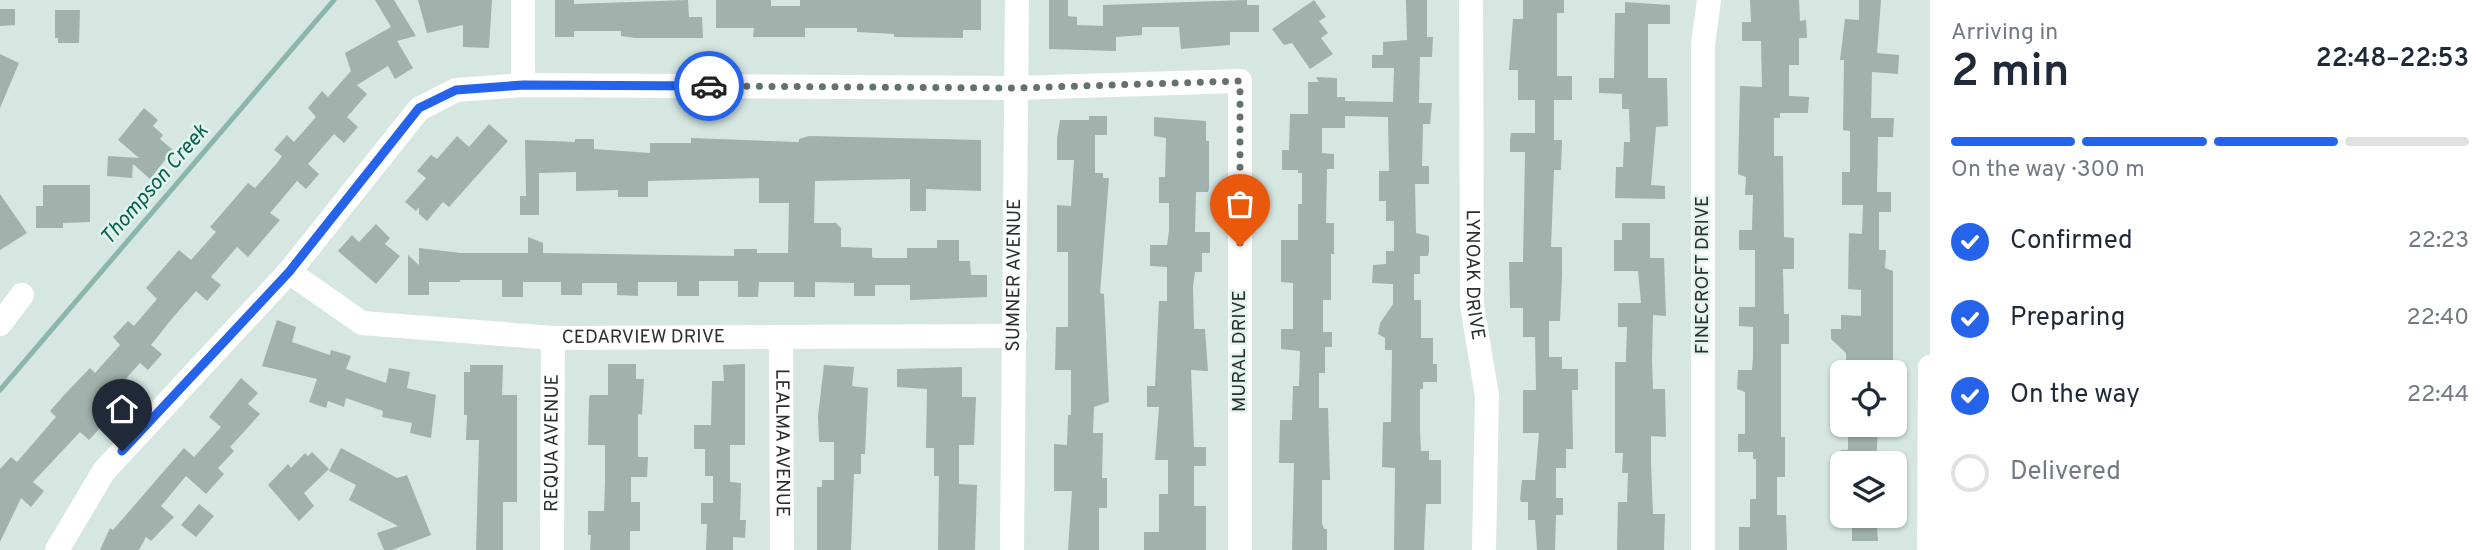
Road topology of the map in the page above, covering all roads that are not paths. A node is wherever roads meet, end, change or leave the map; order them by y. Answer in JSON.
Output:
{"nodes":[{"id":1,"x":523,"y":0,"type":"edge"},
{"id":2,"x":1017,"y":0,"type":"edge"},
{"id":3,"x":1471,"y":0,"type":"edge"},
{"id":4,"x":1709,"y":0,"type":"edge"},
{"id":5,"x":523,"y":85,"type":"junction"},
{"id":6,"x":1017,"y":88,"type":"junction"},
{"id":7,"x":289,"y":272,"type":"junction"},
{"id":8,"x":22,"y":295,"type":"dead end"},
{"id":9,"x":0,"y":324,"type":"edge"},
{"id":10,"x":1015,"y":336,"type":"junction"},
{"id":11,"x":553,"y":338,"type":"junction"},
{"id":12,"x":781,"y":338,"type":"junction"},
{"id":13,"x":1930,"y":367,"type":"edge"},
{"id":14,"x":1930,"y":408,"type":"edge"},
{"id":15,"x":57,"y":550,"type":"edge"},
{"id":16,"x":552,"y":550,"type":"edge"},
{"id":17,"x":782,"y":550,"type":"edge"},
{"id":18,"x":1012,"y":550,"type":"edge"},
{"id":19,"x":1240,"y":550,"type":"edge"},
{"id":20,"x":1484,"y":550,"type":"edge"},
{"id":21,"x":1703,"y":550,"type":"edge"},
{"id":22,"x":1929,"y":550,"type":"edge"}],
"edges":[{"from":1,"to":5,"type":"street"},
{"from":2,"to":6,"type":"street","name":"SUMNER AVENUE"},
{"from":3,"to":20,"type":"street","name":"LYNOAK DRIVE"},
{"from":4,"to":21,"type":"street","name":"FINECROFT DRIVE"},
{"from":5,"to":6,"type":"street"},
{"from":5,"to":7,"type":"street"},
{"from":6,"to":10,"type":"street","name":"SUMNER AVENUE"},
{"from":6,"to":19,"type":"street","name":"MURAL DRIVE"},
{"from":7,"to":11,"type":"street","name":"CEDARVIEW DRIVE"},
{"from":7,"to":15,"type":"street"},
{"from":8,"to":9,"type":"street"},
{"from":10,"to":12,"type":"street","name":"CEDARVIEW DRIVE"},
{"from":10,"to":18,"type":"street","name":"SUMNER AVENUE"},
{"from":11,"to":12,"type":"street","name":"CEDARVIEW DRIVE"},
{"from":11,"to":16,"type":"street","name":"REQUA AVENUE"},
{"from":12,"to":17,"type":"street","name":"LEALMA AVENUE"},
{"from":13,"to":14,"type":"street"},
{"from":14,"to":22,"type":"street"}]}
